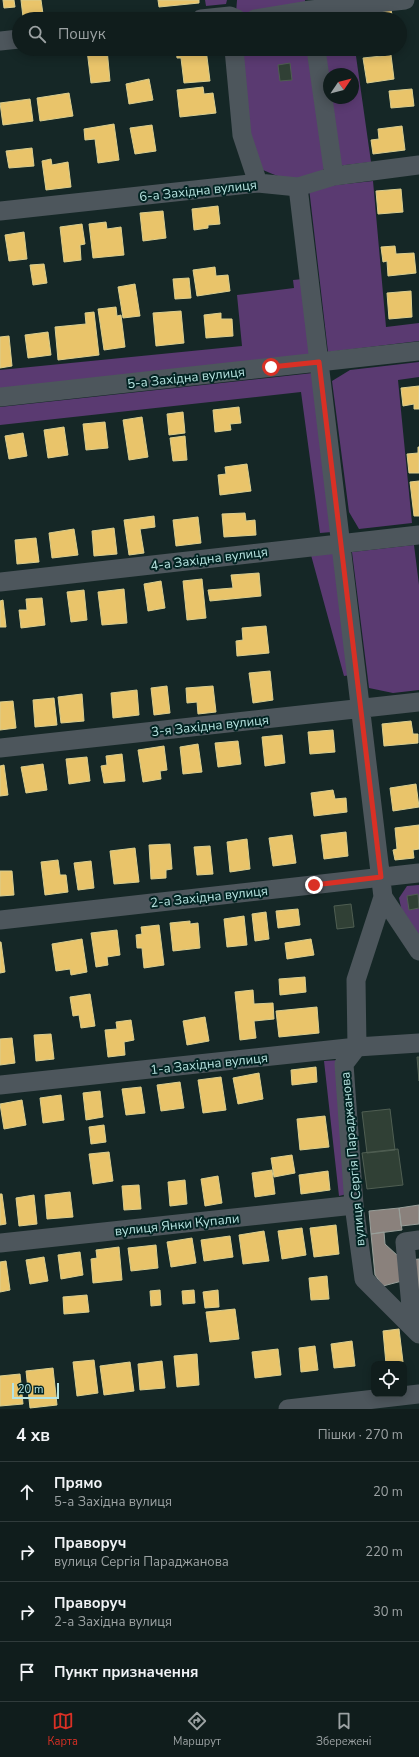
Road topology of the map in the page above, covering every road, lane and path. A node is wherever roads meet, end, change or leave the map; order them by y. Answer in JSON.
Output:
{"nodes":[{"id":1,"x":405,"y":0,"type":"edge"},
{"id":2,"x":310,"y":10,"type":"edge"},
{"id":3,"x":298,"y":12,"type":"edge"},
{"id":4,"x":12,"y":40,"type":"edge"},
{"id":5,"x":0,"y":41,"type":"edge"},
{"id":6,"x":235,"y":56,"type":"edge"},
{"id":7,"x":317,"y":56,"type":"edge"},
{"id":8,"x":419,"y":165,"type":"edge"},
{"id":9,"x":334,"y":176,"type":"junction"},
{"id":10,"x":258,"y":183,"type":"junction"},
{"id":11,"x":298,"y":187,"type":"junction"},
{"id":12,"x":0,"y":211,"type":"edge"},
{"id":13,"x":419,"y":351,"type":"edge"},
{"id":14,"x":319,"y":362,"type":"junction"},
{"id":15,"x":0,"y":397,"type":"edge"},
{"id":16,"x":419,"y":535,"type":"edge"},
{"id":17,"x":340,"y":544,"type":"junction"},
{"id":18,"x":0,"y":582,"type":"edge"},
{"id":19,"x":419,"y":702,"type":"edge"},
{"id":20,"x":360,"y":709,"type":"junction"},
{"id":21,"x":0,"y":748,"type":"edge"},
{"id":22,"x":419,"y":873,"type":"edge"},
{"id":23,"x":381,"y":877,"type":"junction"},
{"id":24,"x":383,"y":897,"type":"junction"},
{"id":25,"x":0,"y":920,"type":"edge"},
{"id":26,"x":419,"y":951,"type":"edge"},
{"id":27,"x":419,"y":1043,"type":"edge"},
{"id":28,"x":357,"y":1047,"type":"junction"},
{"id":29,"x":0,"y":1085,"type":"edge"},
{"id":30,"x":354,"y":1205,"type":"junction"},
{"id":31,"x":419,"y":1240,"type":"edge"},
{"id":32,"x":0,"y":1243,"type":"edge"},
{"id":33,"x":416,"y":1331,"type":"edge"},
{"id":34,"x":419,"y":1394,"type":"edge"},
{"id":35,"x":288,"y":1409,"type":"edge"}],
"edges":[{"from":1,"to":2,"type":"street"},
{"from":2,"to":3,"type":"street"},
{"from":4,"to":5,"type":"street"},
{"from":6,"to":10,"type":"street"},
{"from":7,"to":9,"type":"street"},
{"from":8,"to":9,"type":"street","name":"6-а Західна вулиця"},
{"from":9,"to":11,"type":"street","name":"6-а Західна вулиця"},
{"from":10,"to":11,"type":"street","name":"6-а Західна вулиця"},
{"from":10,"to":12,"type":"street","name":"6-а Західна вулиця"},
{"from":11,"to":14,"type":"street"},
{"from":13,"to":14,"type":"street","name":"5-а Західна вулиця"},
{"from":14,"to":15,"type":"street","name":"5-а Західна вулиця"},
{"from":14,"to":17,"type":"street"},
{"from":16,"to":17,"type":"street","name":"4-а Західна вулиця"},
{"from":17,"to":18,"type":"street","name":"4-а Західна вулиця"},
{"from":17,"to":20,"type":"street"},
{"from":19,"to":20,"type":"street","name":"3-я Західна вулиця"},
{"from":20,"to":21,"type":"street","name":"3-я Західна вулиця"},
{"from":20,"to":23,"type":"street"},
{"from":22,"to":23,"type":"street","name":"2-а Західна вулиця"},
{"from":23,"to":24,"type":"street"},
{"from":23,"to":25,"type":"street","name":"2-а Західна вулиця"},
{"from":24,"to":26,"type":"street"},
{"from":24,"to":28,"type":"street"},
{"from":27,"to":28,"type":"street","name":"1-а Західна вулиця"},
{"from":28,"to":29,"type":"street","name":"1-а Західна вулиця"},
{"from":28,"to":30,"type":"street","name":"вулиця Сергія Параджанова"},
{"from":30,"to":32,"type":"street","name":"вулиця Янки Купали"},
{"from":30,"to":33,"type":"street","name":"вулиця Сергія Параджанова"},
{"from":31,"to":33,"type":"street"},
{"from":34,"to":35,"type":"street"}]}
